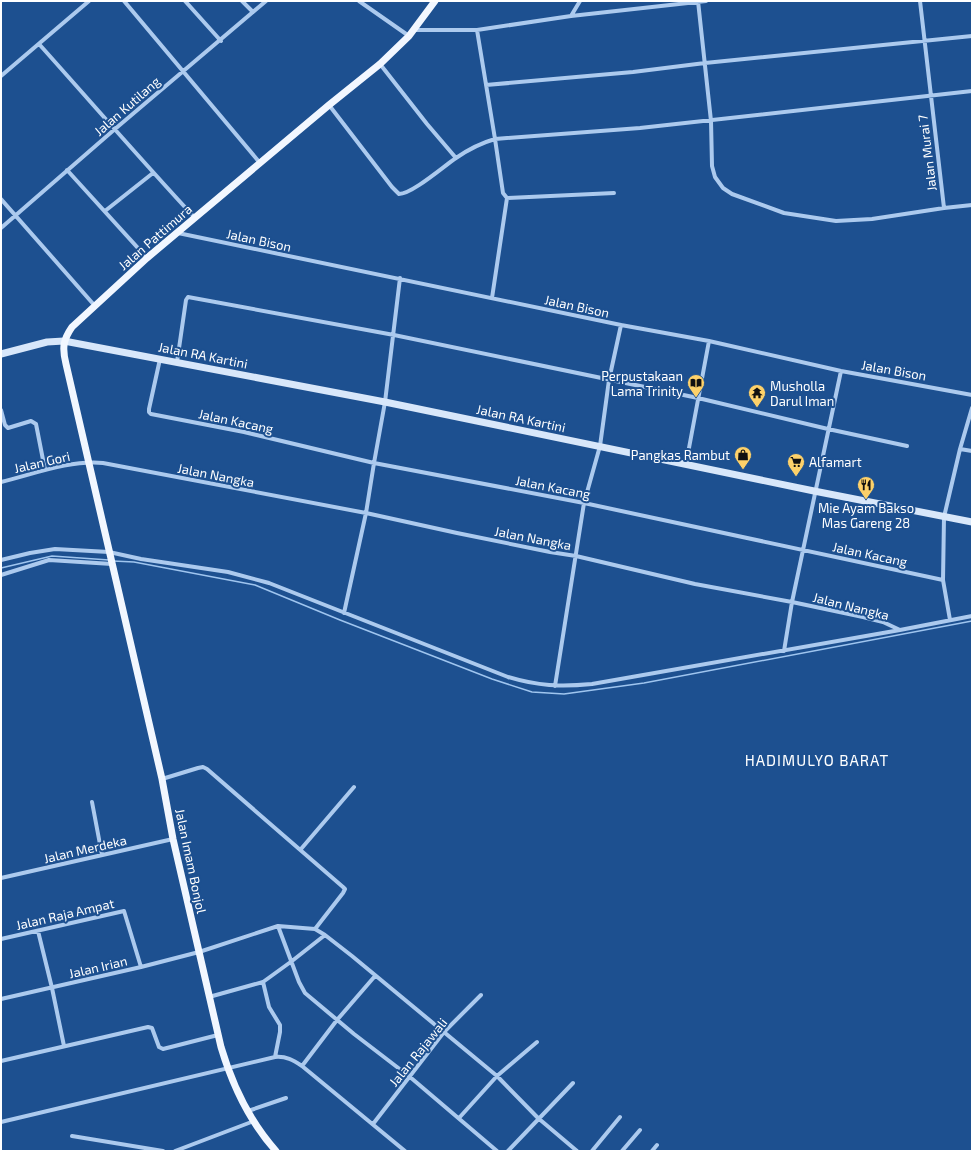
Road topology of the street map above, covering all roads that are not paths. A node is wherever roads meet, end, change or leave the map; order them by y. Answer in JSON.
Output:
{"nodes":[{"id":1,"x":89,"y":1,"type":"edge"},
{"id":2,"x":124,"y":1,"type":"edge"},
{"id":3,"x":185,"y":1,"type":"edge"},
{"id":4,"x":242,"y":1,"type":"edge"},
{"id":5,"x":266,"y":1,"type":"edge"},
{"id":6,"x":359,"y":1,"type":"edge"},
{"id":7,"x":435,"y":1,"type":"edge"},
{"id":8,"x":580,"y":1,"type":"edge"},
{"id":9,"x":699,"y":1,"type":"edge"},
{"id":10,"x":706,"y":1,"type":"edge"},
{"id":11,"x":920,"y":1,"type":"edge"},
{"id":12,"x":253,"y":12,"type":"junction"},
{"id":13,"x":571,"y":16,"type":"junction"},
{"id":14,"x":477,"y":30,"type":"junction"},
{"id":15,"x":412,"y":33,"type":"junction"},
{"id":16,"x":972,"y":36,"type":"edge"},
{"id":17,"x":925,"y":40,"type":"junction"},
{"id":18,"x":221,"y":41,"type":"junction"},
{"id":19,"x":39,"y":44,"type":"junction"},
{"id":20,"x":705,"y":63,"type":"junction"},
{"id":21,"x":380,"y":64,"type":"junction"},
{"id":22,"x":183,"y":71,"type":"junction"},
{"id":23,"x":1,"y":76,"type":"edge"},
{"id":24,"x":486,"y":85,"type":"junction"},
{"id":25,"x":972,"y":92,"type":"edge"},
{"id":26,"x":930,"y":97,"type":"junction"},
{"id":27,"x":330,"y":105,"type":"junction"},
{"id":28,"x":711,"y":121,"type":"junction"},
{"id":29,"x":115,"y":129,"type":"junction"},
{"id":30,"x":495,"y":139,"type":"junction"},
{"id":31,"x":456,"y":158,"type":"junction"},
{"id":32,"x":260,"y":163,"type":"junction"},
{"id":33,"x":68,"y":170,"type":"junction"},
{"id":34,"x":153,"y":173,"type":"junction"},
{"id":35,"x":614,"y":193,"type":"dead end"},
{"id":36,"x":508,"y":198,"type":"junction"},
{"id":37,"x":1,"y":199,"type":"edge"},
{"id":38,"x":972,"y":205,"type":"edge"},
{"id":39,"x":944,"y":208,"type":"junction"},
{"id":40,"x":105,"y":212,"type":"junction"},
{"id":41,"x":15,"y":216,"type":"junction"},
{"id":42,"x":195,"y":218,"type":"junction"},
{"id":43,"x":1,"y":228,"type":"edge"},
{"id":44,"x":178,"y":233,"type":"junction"},
{"id":45,"x":147,"y":258,"type":"junction"},
{"id":46,"x":400,"y":278,"type":"junction"},
{"id":47,"x":492,"y":298,"type":"junction"},
{"id":48,"x":95,"y":306,"type":"junction"},
{"id":49,"x":621,"y":325,"type":"junction"},
{"id":50,"x":394,"y":335,"type":"junction"},
{"id":51,"x":64,"y":340,"type":"junction"},
{"id":52,"x":709,"y":341,"type":"junction"},
{"id":53,"x":1,"y":354,"type":"edge"},
{"id":54,"x":160,"y":359,"type":"junction"},
{"id":55,"x":177,"y":362,"type":"junction"},
{"id":56,"x":841,"y":371,"type":"junction"},
{"id":57,"x":609,"y":380,"type":"junction"},
{"id":58,"x":972,"y":388,"type":"edge"},
{"id":59,"x":971,"y":394,"type":"edge"},
{"id":60,"x":698,"y":398,"type":"junction"},
{"id":61,"x":385,"y":402,"type":"junction"},
{"id":62,"x":972,"y":408,"type":"edge"},
{"id":63,"x":1,"y":410,"type":"edge"},
{"id":64,"x":828,"y":429,"type":"junction"},
{"id":65,"x":600,"y":446,"type":"junction"},
{"id":66,"x":907,"y":446,"type":"dead end"},
{"id":67,"x":960,"y":449,"type":"junction"},
{"id":68,"x":972,"y":451,"type":"edge"},
{"id":69,"x":88,"y":462,"type":"junction"},
{"id":70,"x":374,"y":463,"type":"junction"},
{"id":71,"x":686,"y":464,"type":"junction"},
{"id":72,"x":45,"y":470,"type":"junction"},
{"id":73,"x":1,"y":482,"type":"edge"},
{"id":74,"x":814,"y":491,"type":"junction"},
{"id":75,"x":584,"y":503,"type":"junction"},
{"id":76,"x":366,"y":513,"type":"junction"},
{"id":77,"x":944,"y":517,"type":"junction"},
{"id":78,"x":972,"y":522,"type":"edge"},
{"id":79,"x":802,"y":550,"type":"junction"},
{"id":80,"x":109,"y":552,"type":"junction"},
{"id":81,"x":576,"y":556,"type":"junction"},
{"id":82,"x":1,"y":560,"type":"edge"},
{"id":83,"x":112,"y":564,"type":"junction"},
{"id":84,"x":1,"y":574,"type":"edge"},
{"id":85,"x":943,"y":580,"type":"junction"},
{"id":86,"x":792,"y":602,"type":"junction"},
{"id":87,"x":344,"y":613,"type":"junction"},
{"id":88,"x":972,"y":616,"type":"edge"},
{"id":89,"x":950,"y":620,"type":"junction"},
{"id":90,"x":900,"y":630,"type":"junction"},
{"id":91,"x":784,"y":651,"type":"junction"},
{"id":92,"x":555,"y":686,"type":"junction"},
{"id":93,"x":162,"y":779,"type":"junction"},
{"id":94,"x":354,"y":788,"type":"dead end"},
{"id":95,"x":92,"y":802,"type":"dead end"},
{"id":96,"x":173,"y":839,"type":"junction"},
{"id":97,"x":301,"y":849,"type":"junction"},
{"id":98,"x":102,"y":855,"type":"junction"},
{"id":99,"x":1,"y":878,"type":"edge"},
{"id":100,"x":278,"y":926,"type":"junction"},
{"id":101,"x":315,"y":929,"type":"junction"},
{"id":102,"x":38,"y":932,"type":"junction"},
{"id":103,"x":325,"y":935,"type":"junction"},
{"id":104,"x":1,"y":939,"type":"edge"},
{"id":105,"x":199,"y":952,"type":"junction"},
{"id":106,"x":292,"y":961,"type":"junction"},
{"id":107,"x":141,"y":967,"type":"junction"},
{"id":108,"x":375,"y":976,"type":"junction"},
{"id":109,"x":263,"y":982,"type":"junction"},
{"id":110,"x":52,"y":988,"type":"junction"},
{"id":111,"x":481,"y":995,"type":"dead end"},
{"id":112,"x":209,"y":997,"type":"junction"},
{"id":113,"x":1,"y":999,"type":"edge"},
{"id":114,"x":337,"y":1020,"type":"junction"},
{"id":115,"x":444,"y":1032,"type":"junction"},
{"id":116,"x":218,"y":1035,"type":"junction"},
{"id":117,"x":537,"y":1042,"type":"dead end"},
{"id":118,"x":64,"y":1046,"type":"junction"},
{"id":119,"x":275,"y":1057,"type":"junction"},
{"id":120,"x":1,"y":1061,"type":"edge"},
{"id":121,"x":302,"y":1066,"type":"junction"},
{"id":122,"x":228,"y":1068,"type":"junction"},
{"id":123,"x":497,"y":1076,"type":"junction"},
{"id":124,"x":410,"y":1077,"type":"junction"},
{"id":125,"x":573,"y":1082,"type":"dead end"},
{"id":126,"x":286,"y":1098,"type":"dead end"},
{"id":127,"x":248,"y":1111,"type":"junction"},
{"id":128,"x":620,"y":1117,"type":"dead end"},
{"id":129,"x":459,"y":1118,"type":"junction"},
{"id":130,"x":538,"y":1118,"type":"junction"},
{"id":131,"x":254,"y":1121,"type":"junction"},
{"id":132,"x":1,"y":1122,"type":"edge"},
{"id":133,"x":373,"y":1124,"type":"junction"},
{"id":134,"x":640,"y":1130,"type":"dead end"},
{"id":135,"x":72,"y":1136,"type":"dead end"},
{"id":136,"x":657,"y":1145,"type":"dead end"},
{"id":137,"x":163,"y":1151,"type":"edge"},
{"id":138,"x":175,"y":1151,"type":"edge"},
{"id":139,"x":276,"y":1151,"type":"edge"},
{"id":140,"x":405,"y":1151,"type":"edge"},
{"id":141,"x":497,"y":1151,"type":"edge"},
{"id":142,"x":508,"y":1151,"type":"edge"},
{"id":143,"x":577,"y":1151,"type":"edge"},
{"id":144,"x":592,"y":1151,"type":"edge"},
{"id":145,"x":622,"y":1151,"type":"edge"},
{"id":146,"x":652,"y":1151,"type":"edge"}],
"edges":[{"from":1,"to":19,"type":"street"},
{"from":2,"to":22,"type":"street"},
{"from":3,"to":18,"type":"street"},
{"from":4,"to":12,"type":"street"},
{"from":5,"to":12,"type":"street","name":"Jalan Kutilang"},
{"from":6,"to":15,"type":"street"},
{"from":7,"to":15,"type":"main road","name":"Jalan Pattimura"},
{"from":8,"to":13,"type":"street"},
{"from":9,"to":10,"type":"street"},
{"from":9,"to":13,"type":"street"},
{"from":9,"to":20,"type":"street"},
{"from":11,"to":17,"type":"street","name":"Jalan Murai 7"},
{"from":12,"to":18,"type":"street","name":"Jalan Kutilang"},
{"from":13,"to":14,"type":"street"},
{"from":14,"to":15,"type":"street"},
{"from":14,"to":24,"type":"street"},
{"from":15,"to":21,"type":"main road","name":"Jalan Pattimura"},
{"from":16,"to":17,"type":"street"},
{"from":17,"to":20,"type":"street"},
{"from":17,"to":26,"type":"street","name":"Jalan Murai 7"},
{"from":18,"to":22,"type":"street","name":"Jalan Kutilang"},
{"from":19,"to":23,"type":"street"},
{"from":19,"to":29,"type":"street"},
{"from":20,"to":24,"type":"street"},
{"from":20,"to":28,"type":"street"},
{"from":21,"to":27,"type":"main road","name":"Jalan Pattimura"},
{"from":21,"to":31,"type":"street"},
{"from":22,"to":29,"type":"street","name":"Jalan Kutilang"},
{"from":22,"to":32,"type":"street"},
{"from":24,"to":30,"type":"street"},
{"from":25,"to":26,"type":"street"},
{"from":26,"to":28,"type":"street"},
{"from":26,"to":39,"type":"street","name":"Jalan Murai 7"},
{"from":27,"to":31,"type":"street"},
{"from":27,"to":32,"type":"main road","name":"Jalan Pattimura"},
{"from":28,"to":30,"type":"street"},
{"from":28,"to":39,"type":"street"},
{"from":29,"to":33,"type":"street","name":"Jalan Kutilang"},
{"from":29,"to":34,"type":"street"},
{"from":30,"to":31,"type":"street"},
{"from":30,"to":36,"type":"street"},
{"from":32,"to":42,"type":"main road","name":"Jalan Pattimura"},
{"from":33,"to":40,"type":"street"},
{"from":33,"to":41,"type":"street","name":"Jalan Kutilang"},
{"from":34,"to":40,"type":"street"},
{"from":34,"to":42,"type":"street"},
{"from":35,"to":36,"type":"street"},
{"from":36,"to":47,"type":"street"},
{"from":37,"to":41,"type":"street"},
{"from":38,"to":39,"type":"street"},
{"from":40,"to":45,"type":"street"},
{"from":41,"to":43,"type":"street","name":"Jalan Kutilang"},
{"from":41,"to":48,"type":"street"},
{"from":42,"to":44,"type":"main road","name":"Jalan Pattimura"},
{"from":44,"to":45,"type":"main road","name":"Jalan Pattimura"},
{"from":44,"to":46,"type":"street","name":"Jalan Bison"},
{"from":45,"to":48,"type":"main road","name":"Jalan Pattimura"},
{"from":46,"to":47,"type":"street","name":"Jalan Bison"},
{"from":46,"to":50,"type":"street"},
{"from":47,"to":49,"type":"street","name":"Jalan Bison"},
{"from":48,"to":51,"type":"main road","name":"Jalan Pattimura"},
{"from":49,"to":52,"type":"street","name":"Jalan Bison"},
{"from":49,"to":57,"type":"street"},
{"from":50,"to":55,"type":"street"},
{"from":50,"to":57,"type":"street"},
{"from":50,"to":61,"type":"street"},
{"from":51,"to":53,"type":"main road","name":"Jalan RA Kartini"},
{"from":51,"to":54,"type":"main road","name":"Jalan RA Kartini"},
{"from":51,"to":69,"type":"main road"},
{"from":52,"to":56,"type":"street","name":"Jalan Bison"},
{"from":52,"to":60,"type":"street"},
{"from":54,"to":55,"type":"main road","name":"Jalan RA Kartini"},
{"from":54,"to":70,"type":"street","name":"Jalan Kacang"},
{"from":55,"to":61,"type":"main road","name":"Jalan RA Kartini"},
{"from":56,"to":59,"type":"street","name":"Jalan Bison"},
{"from":56,"to":64,"type":"street"},
{"from":57,"to":60,"type":"street"},
{"from":57,"to":65,"type":"street"},
{"from":58,"to":59,"type":"street"},
{"from":60,"to":64,"type":"street"},
{"from":60,"to":71,"type":"street"},
{"from":61,"to":65,"type":"main road","name":"Jalan RA Kartini"},
{"from":61,"to":70,"type":"street"},
{"from":62,"to":67,"type":"street"},
{"from":63,"to":72,"type":"street"},
{"from":64,"to":66,"type":"street"},
{"from":64,"to":74,"type":"street"},
{"from":65,"to":71,"type":"main road","name":"Jalan RA Kartini"},
{"from":65,"to":75,"type":"street"},
{"from":67,"to":68,"type":"street"},
{"from":67,"to":77,"type":"street"},
{"from":69,"to":72,"type":"street","name":"Jalan Gori"},
{"from":69,"to":76,"type":"street","name":"Jalan Nangka"},
{"from":69,"to":80,"type":"main road"},
{"from":70,"to":75,"type":"street","name":"Jalan Kacang"},
{"from":70,"to":76,"type":"street"},
{"from":71,"to":74,"type":"main road","name":"Jalan RA Kartini"},
{"from":72,"to":73,"type":"street","name":"Jalan Gori"},
{"from":74,"to":77,"type":"main road","name":"Jalan RA Kartini"},
{"from":74,"to":79,"type":"street"},
{"from":75,"to":79,"type":"street","name":"Jalan Kacang"},
{"from":75,"to":81,"type":"street"},
{"from":76,"to":81,"type":"street","name":"Jalan Nangka"},
{"from":76,"to":87,"type":"street"},
{"from":77,"to":78,"type":"main road","name":"Jalan RA Kartini"},
{"from":77,"to":85,"type":"street"},
{"from":79,"to":85,"type":"street","name":"Jalan Kacang"},
{"from":79,"to":86,"type":"street"},
{"from":80,"to":82,"type":"street","name":"Jalan Nangka"},
{"from":80,"to":83,"type":"main road"},
{"from":80,"to":87,"type":"street","name":"Jalan Nangka"},
{"from":81,"to":86,"type":"street","name":"Jalan Nangka"},
{"from":81,"to":92,"type":"street"},
{"from":83,"to":84,"type":"street"},
{"from":83,"to":93,"type":"main road","name":"Jalan Imam Bonjol"},
{"from":85,"to":89,"type":"street"},
{"from":86,"to":90,"type":"street","name":"Jalan Nangka"},
{"from":86,"to":91,"type":"street"},
{"from":87,"to":92,"type":"street","name":"Jalan Nangka"},
{"from":88,"to":89,"type":"street"},
{"from":89,"to":90,"type":"street"},
{"from":90,"to":91,"type":"street","name":"Jalan Nangka"},
{"from":91,"to":92,"type":"street","name":"Jalan Nangka"},
{"from":93,"to":96,"type":"main road","name":"Jalan Imam Bonjol"},
{"from":93,"to":97,"type":"street"},
{"from":94,"to":97,"type":"street"},
{"from":95,"to":98,"type":"street"},
{"from":96,"to":98,"type":"street","name":"Jalan Merdeka"},
{"from":96,"to":105,"type":"main road","name":"Jalan Imam Bonjol"},
{"from":97,"to":101,"type":"street"},
{"from":98,"to":99,"type":"street","name":"Jalan Merdeka"},
{"from":100,"to":101,"type":"street"},
{"from":100,"to":105,"type":"street","name":"Jalan Irian"},
{"from":100,"to":106,"type":"street"},
{"from":101,"to":103,"type":"street"},
{"from":102,"to":104,"type":"street","name":"Jalan Raja Ampat"},
{"from":102,"to":107,"type":"street","name":"Jalan Raja Ampat"},
{"from":102,"to":110,"type":"street"},
{"from":103,"to":106,"type":"street"},
{"from":103,"to":108,"type":"street"},
{"from":105,"to":107,"type":"street","name":"Jalan Irian"},
{"from":105,"to":112,"type":"main road","name":"Jalan Imam Bonjol"},
{"from":106,"to":109,"type":"street"},
{"from":106,"to":114,"type":"street"},
{"from":107,"to":110,"type":"street","name":"Jalan Irian"},
{"from":108,"to":114,"type":"street"},
{"from":108,"to":115,"type":"street"},
{"from":109,"to":112,"type":"street"},
{"from":109,"to":119,"type":"street"},
{"from":110,"to":113,"type":"street","name":"Jalan Irian"},
{"from":110,"to":118,"type":"street"},
{"from":111,"to":115,"type":"street","name":"Jalan Rajawali"},
{"from":112,"to":116,"type":"main road","name":"Jalan Imam Bonjol"},
{"from":114,"to":121,"type":"street"},
{"from":114,"to":124,"type":"street"},
{"from":115,"to":123,"type":"street"},
{"from":115,"to":124,"type":"street","name":"Jalan Rajawali"},
{"from":116,"to":118,"type":"street"},
{"from":116,"to":122,"type":"main road","name":"Jalan Imam Bonjol"},
{"from":117,"to":123,"type":"street"},
{"from":118,"to":120,"type":"street"},
{"from":119,"to":121,"type":"street"},
{"from":119,"to":122,"type":"street"},
{"from":121,"to":133,"type":"street"},
{"from":122,"to":127,"type":"main road","name":"Jalan Imam Bonjol"},
{"from":122,"to":132,"type":"street"},
{"from":123,"to":129,"type":"street"},
{"from":123,"to":130,"type":"street"},
{"from":124,"to":129,"type":"street"},
{"from":124,"to":133,"type":"street","name":"Jalan Rajawali"},
{"from":125,"to":130,"type":"street"},
{"from":126,"to":127,"type":"street"},
{"from":127,"to":131,"type":"main road","name":"Jalan Imam Bonjol"},
{"from":128,"to":144,"type":"street"},
{"from":129,"to":141,"type":"street"},
{"from":130,"to":142,"type":"street"},
{"from":130,"to":143,"type":"street"},
{"from":131,"to":138,"type":"street"},
{"from":131,"to":139,"type":"main road","name":"Jalan Imam Bonjol"},
{"from":133,"to":140,"type":"street"},
{"from":134,"to":145,"type":"street"},
{"from":135,"to":137,"type":"street"},
{"from":136,"to":146,"type":"street"}]}
